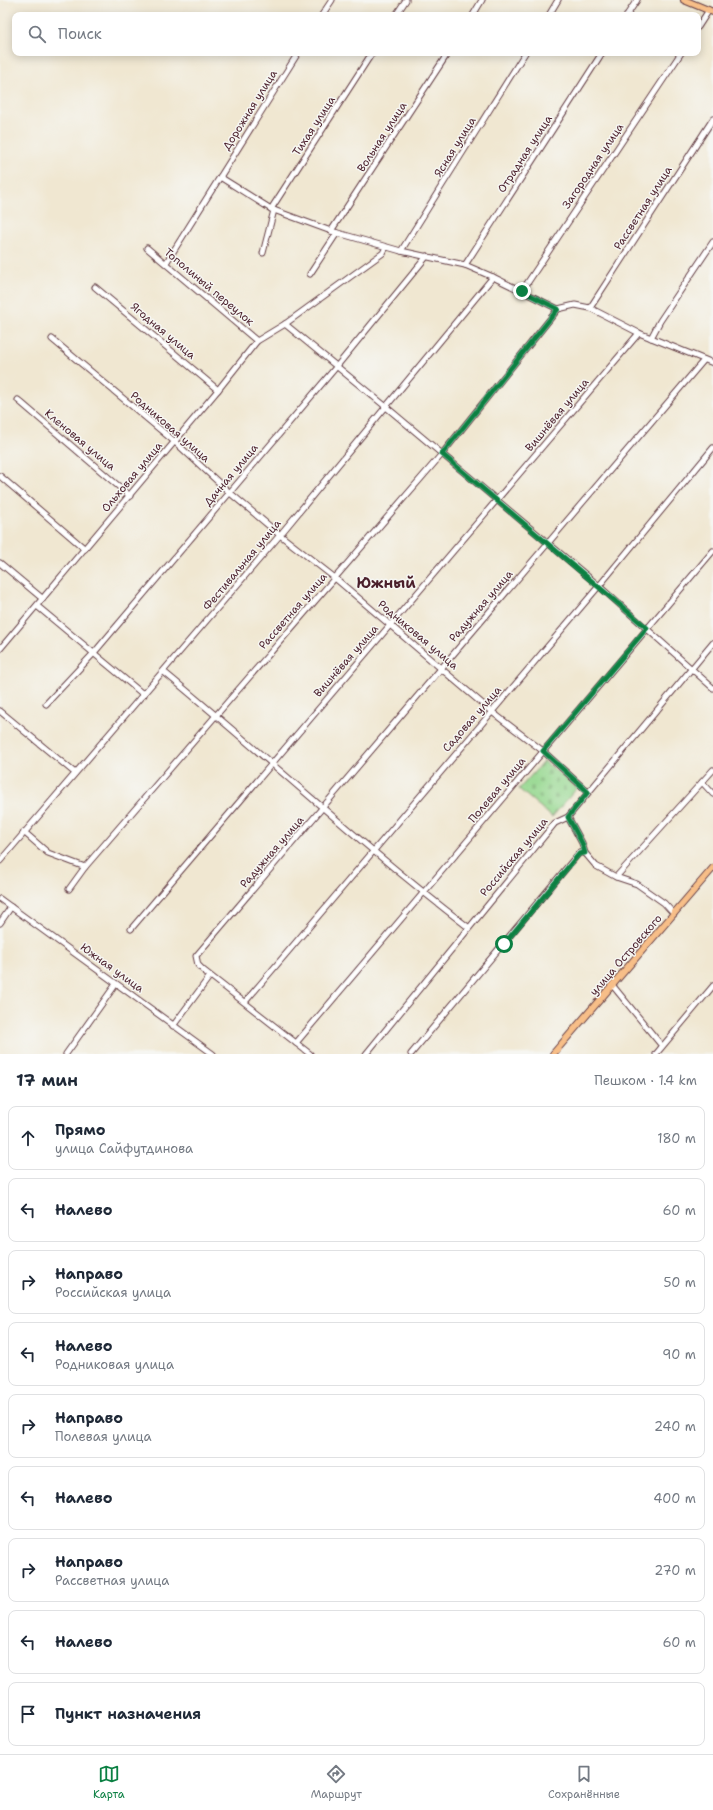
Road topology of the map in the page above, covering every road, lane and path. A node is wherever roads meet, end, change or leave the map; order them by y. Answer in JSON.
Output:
{"nodes":[{"id":1,"x":332,"y":0,"type":"edge"},
{"id":2,"x":406,"y":0,"type":"edge"},
{"id":3,"x":482,"y":0,"type":"edge"},
{"id":4,"x":558,"y":0,"type":"edge"},
{"id":5,"x":636,"y":0,"type":"edge"},
{"id":6,"x":684,"y":0,"type":"edge"},
{"id":7,"x":711,"y":11,"type":"edge"},
{"id":8,"x":324,"y":12,"type":"edge"},
{"id":9,"x":398,"y":12,"type":"edge"},
{"id":10,"x":474,"y":12,"type":"edge"},
{"id":11,"x":550,"y":12,"type":"edge"},
{"id":12,"x":629,"y":12,"type":"edge"},
{"id":13,"x":701,"y":23,"type":"edge"},
{"id":14,"x":296,"y":56,"type":"edge"},
{"id":15,"x":370,"y":56,"type":"edge"},
{"id":16,"x":446,"y":56,"type":"edge"},
{"id":17,"x":523,"y":56,"type":"edge"},
{"id":18,"x":600,"y":56,"type":"edge"},
{"id":19,"x":679,"y":56,"type":"edge"},
{"id":20,"x":713,"y":119,"type":"edge"},
{"id":21,"x":220,"y":177,"type":"junction"},
{"id":22,"x":273,"y":209,"type":"junction"},
{"id":23,"x":334,"y":232,"type":"junction"},
{"id":24,"x":713,"y":242,"type":"edge"},
{"id":25,"x":386,"y":247,"type":"junction"},
{"id":26,"x":147,"y":248,"type":"dead end"},
{"id":27,"x":401,"y":251,"type":"junction"},
{"id":28,"x":263,"y":253,"type":"dead end"},
{"id":29,"x":427,"y":256,"type":"junction"},
{"id":30,"x":166,"y":263,"type":"junction"},
{"id":31,"x":465,"y":265,"type":"junction"},
{"id":32,"x":310,"y":274,"type":"dead end"},
{"id":33,"x":493,"y":277,"type":"junction"},
{"id":34,"x":95,"y":287,"type":"dead end"},
{"id":35,"x":522,"y":291,"type":"junction"},
{"id":36,"x":590,"y":308,"type":"junction"},
{"id":37,"x":558,"y":309,"type":"junction"},
{"id":38,"x":285,"y":324,"type":"junction"},
{"id":39,"x":639,"y":333,"type":"junction"},
{"id":40,"x":651,"y":338,"type":"junction"},
{"id":41,"x":52,"y":339,"type":"dead end"},
{"id":42,"x":257,"y":340,"type":"junction"},
{"id":43,"x":710,"y":360,"type":"edge"},
{"id":44,"x":337,"y":366,"type":"junction"},
{"id":45,"x":218,"y":390,"type":"junction"},
{"id":46,"x":18,"y":400,"type":"dead end"},
{"id":47,"x":386,"y":406,"type":"junction"},
{"id":48,"x":175,"y":442,"type":"junction"},
{"id":49,"x":713,"y":448,"type":"edge"},
{"id":50,"x":442,"y":454,"type":"junction"},
{"id":51,"x":0,"y":476,"type":"edge"},
{"id":52,"x":229,"y":492,"type":"junction"},
{"id":53,"x":130,"y":496,"type":"junction"},
{"id":54,"x":497,"y":501,"type":"junction"},
{"id":55,"x":280,"y":535,"type":"junction"},
{"id":56,"x":548,"y":544,"type":"junction"},
{"id":57,"x":86,"y":549,"type":"junction"},
{"id":58,"x":713,"y":550,"type":"edge"},
{"id":59,"x":0,"y":563,"type":"edge"},
{"id":60,"x":335,"y":578,"type":"junction"},
{"id":61,"x":599,"y":586,"type":"junction"},
{"id":62,"x":43,"y":599,"type":"junction"},
{"id":63,"x":37,"y":606,"type":"junction"},
{"id":64,"x":390,"y":626,"type":"junction"},
{"id":65,"x":647,"y":628,"type":"junction"},
{"id":66,"x":713,"y":643,"type":"edge"},
{"id":67,"x":0,"y":650,"type":"edge"},
{"id":68,"x":93,"y":654,"type":"junction"},
{"id":69,"x":441,"y":668,"type":"junction"},
{"id":70,"x":692,"y":668,"type":"junction"},
{"id":71,"x":164,"y":672,"type":"junction"},
{"id":72,"x":713,"y":688,"type":"edge"},
{"id":73,"x":144,"y":695,"type":"junction"},
{"id":74,"x":46,"y":704,"type":"dead end"},
{"id":75,"x":0,"y":711,"type":"edge"},
{"id":76,"x":492,"y":712,"type":"junction"},
{"id":77,"x":217,"y":715,"type":"junction"},
{"id":78,"x":543,"y":751,"type":"junction"},
{"id":79,"x":272,"y":762,"type":"junction"},
{"id":80,"x":713,"y":770,"type":"edge"},
{"id":81,"x":75,"y":773,"type":"junction"},
{"id":82,"x":702,"y":782,"type":"junction"},
{"id":83,"x":588,"y":792,"type":"junction"},
{"id":84,"x":713,"y":794,"type":"edge"},
{"id":85,"x":324,"y":807,"type":"junction"},
{"id":86,"x":568,"y":817,"type":"junction"},
{"id":87,"x":24,"y":832,"type":"junction"},
{"id":88,"x":373,"y":850,"type":"junction"},
{"id":89,"x":585,"y":853,"type":"junction"},
{"id":90,"x":0,"y":861,"type":"edge"},
{"id":91,"x":85,"y":868,"type":"junction"},
{"id":92,"x":713,"y":868,"type":"edge"},
{"id":93,"x":616,"y":877,"type":"junction"},
{"id":94,"x":69,"y":889,"type":"dead end"},
{"id":95,"x":423,"y":893,"type":"junction"},
{"id":96,"x":0,"y":899,"type":"edge"},
{"id":97,"x":11,"y":907,"type":"junction"},
{"id":98,"x":674,"y":914,"type":"junction"},
{"id":99,"x":0,"y":923,"type":"edge"},
{"id":100,"x":468,"y":928,"type":"junction"},
{"id":101,"x":130,"y":929,"type":"dead end"},
{"id":102,"x":210,"y":976,"type":"junction"},
{"id":103,"x":116,"y":984,"type":"junction"},
{"id":104,"x":612,"y":986,"type":"junction"},
{"id":105,"x":713,"y":986,"type":"edge"},
{"id":106,"x":245,"y":1002,"type":"junction"},
{"id":107,"x":173,"y":1026,"type":"junction"},
{"id":108,"x":296,"y":1043,"type":"junction"},
{"id":109,"x":662,"y":1046,"type":"junction"},
{"id":110,"x":66,"y":1054,"type":"edge"},
{"id":111,"x":213,"y":1054,"type":"edge"},
{"id":112,"x":310,"y":1054,"type":"edge"},
{"id":113,"x":366,"y":1054,"type":"edge"},
{"id":114,"x":411,"y":1054,"type":"edge"},
{"id":115,"x":553,"y":1054,"type":"edge"},
{"id":116,"x":656,"y":1054,"type":"edge"}],
"edges":[{"from":1,"to":8,"type":"street"},
{"from":2,"to":9,"type":"street"},
{"from":3,"to":10,"type":"street"},
{"from":4,"to":11,"type":"street"},
{"from":5,"to":12,"type":"street"},
{"from":6,"to":7,"type":"main road"},
{"from":7,"to":13,"type":"street"},
{"from":14,"to":21,"type":"street","name":"Дорожная улица"},
{"from":15,"to":22,"type":"street","name":"Тихая улица"},
{"from":16,"to":23,"type":"street","name":"Вольная улица"},
{"from":17,"to":27,"type":"street","name":"Ясная улица"},
{"from":18,"to":31,"type":"street","name":"Отрадная улица"},
{"from":19,"to":35,"type":"street","name":"Загородная улица"},
{"from":20,"to":36,"type":"street","name":"Рассветная улица"},
{"from":21,"to":22,"type":"street"},
{"from":21,"to":30,"type":"street","name":"Дорожная улица"},
{"from":22,"to":23,"type":"street"},
{"from":22,"to":28,"type":"street","name":"Тихая улица"},
{"from":23,"to":25,"type":"street"},
{"from":23,"to":32,"type":"street","name":"Вольная улица"},
{"from":24,"to":40,"type":"street"},
{"from":25,"to":27,"type":"street"},
{"from":25,"to":38,"type":"street","name":"Ольховая улица"},
{"from":26,"to":30,"type":"street","name":"Тополиный переулок"},
{"from":27,"to":29,"type":"street"},
{"from":29,"to":31,"type":"street"},
{"from":29,"to":44,"type":"street","name":"Дачная улица"},
{"from":30,"to":42,"type":"street","name":"Тополиный переулок"},
{"from":31,"to":33,"type":"street"},
{"from":33,"to":35,"type":"street"},
{"from":33,"to":47,"type":"street","name":"Фестивальная улица"},
{"from":34,"to":45,"type":"street","name":"Ягодная улица"},
{"from":35,"to":37,"type":"street"},
{"from":36,"to":37,"type":"street"},
{"from":36,"to":39,"type":"street"},
{"from":37,"to":50,"type":"street","name":"Рассветная улица"},
{"from":38,"to":42,"type":"street","name":"Ольховая улица"},
{"from":38,"to":44,"type":"street"},
{"from":39,"to":40,"type":"street"},
{"from":39,"to":54,"type":"street","name":"Вишнёвая улица"},
{"from":40,"to":43,"type":"street"},
{"from":41,"to":48,"type":"street","name":"Родниковая улица"},
{"from":42,"to":45,"type":"street","name":"Ольховая улица"},
{"from":43,"to":56,"type":"street","name":"Радужная улица"},
{"from":44,"to":47,"type":"street"},
{"from":44,"to":52,"type":"street","name":"Дачная улица"},
{"from":45,"to":48,"type":"street","name":"Ольховая улица"},
{"from":46,"to":53,"type":"street","name":"Кленовая улица"},
{"from":47,"to":50,"type":"street"},
{"from":47,"to":55,"type":"street","name":"Фестивальная улица"},
{"from":48,"to":52,"type":"street","name":"Родниковая улица"},
{"from":48,"to":53,"type":"street","name":"Ольховая улица"},
{"from":49,"to":61,"type":"street","name":"Садовая улица"},
{"from":50,"to":54,"type":"street"},
{"from":50,"to":60,"type":"street","name":"Рассветная улица"},
{"from":51,"to":57,"type":"street"},
{"from":52,"to":55,"type":"street","name":"Родниковая улица"},
{"from":52,"to":68,"type":"street","name":"Дачная улица"},
{"from":53,"to":57,"type":"street","name":"Ольховая улица"},
{"from":54,"to":56,"type":"street"},
{"from":54,"to":64,"type":"street","name":"Вишнёвая улица"},
{"from":55,"to":60,"type":"street","name":"Родниковая улица"},
{"from":55,"to":71,"type":"street","name":"Фестивальная улица"},
{"from":56,"to":61,"type":"street"},
{"from":56,"to":69,"type":"street","name":"Радужная улица"},
{"from":57,"to":62,"type":"street","name":"Ольховая улица"},
{"from":58,"to":65,"type":"street","name":"Полевая улица"},
{"from":59,"to":62,"type":"street"},
{"from":60,"to":64,"type":"street","name":"Родниковая улица"},
{"from":60,"to":77,"type":"street","name":"Рассветная улица"},
{"from":61,"to":65,"type":"street"},
{"from":61,"to":76,"type":"street","name":"Садовая улица"},
{"from":62,"to":63,"type":"street","name":"Ольховая улица"},
{"from":63,"to":67,"type":"street","name":"Ольховая улица"},
{"from":63,"to":68,"type":"street"},
{"from":64,"to":69,"type":"street","name":"Родниковая улица"},
{"from":64,"to":79,"type":"street","name":"Вишнёвая улица"},
{"from":65,"to":70,"type":"street"},
{"from":65,"to":78,"type":"street","name":"Полевая улица"},
{"from":66,"to":70,"type":"street","name":"Российская улица"},
{"from":68,"to":73,"type":"street"},
{"from":68,"to":74,"type":"street","name":"Дачная улица"},
{"from":69,"to":76,"type":"street","name":"Родниковая улица"},
{"from":69,"to":85,"type":"street","name":"Радужная улица"},
{"from":70,"to":72,"type":"street"},
{"from":70,"to":83,"type":"street","name":"Российская улица"},
{"from":71,"to":73,"type":"street","name":"Фестивальная улица"},
{"from":71,"to":77,"type":"street"},
{"from":73,"to":81,"type":"street","name":"Фестивальная улица"},
{"from":75,"to":81,"type":"street"},
{"from":76,"to":78,"type":"street","name":"Родниковая улица"},
{"from":76,"to":88,"type":"street","name":"Садовая улица"},
{"from":77,"to":79,"type":"street"},
{"from":77,"to":91,"type":"street","name":"Рассветная улица"},
{"from":78,"to":83,"type":"street","name":"Родниковая улица"},
{"from":78,"to":95,"type":"street","name":"Полевая улица"},
{"from":79,"to":85,"type":"street"},
{"from":79,"to":101,"type":"street","name":"Вишнёвая улица"},
{"from":80,"to":82,"type":"street"},
{"from":81,"to":87,"type":"street","name":"Фестивальная улица"},
{"from":82,"to":84,"type":"street"},
{"from":82,"to":93,"type":"street"},
{"from":83,"to":86,"type":"street","name":"Российская улица"},
{"from":85,"to":88,"type":"street"},
{"from":85,"to":102,"type":"street","name":"Радужная улица"},
{"from":86,"to":89,"type":"street"},
{"from":86,"to":100,"type":"street","name":"Российская улица"},
{"from":87,"to":90,"type":"street","name":"Фестивальная улица"},
{"from":87,"to":91,"type":"street"},
{"from":88,"to":95,"type":"street"},
{"from":88,"to":106,"type":"street","name":"Садовая улица"},
{"from":89,"to":93,"type":"street"},
{"from":89,"to":114,"type":"street"},
{"from":91,"to":94,"type":"street","name":"Рассветная улица"},
{"from":92,"to":98,"type":"main road","name":"улица Островского"},
{"from":93,"to":98,"type":"street"},
{"from":95,"to":100,"type":"street"},
{"from":95,"to":108,"type":"street","name":"Полевая улица"},
{"from":96,"to":97,"type":"street","name":"Южная улица"},
{"from":97,"to":99,"type":"street"},
{"from":97,"to":103,"type":"street","name":"Южная улица"},
{"from":98,"to":104,"type":"main road","name":"улица Островского"},
{"from":100,"to":113,"type":"street","name":"Российская улица"},
{"from":102,"to":106,"type":"street"},
{"from":102,"to":107,"type":"street"},
{"from":103,"to":107,"type":"street","name":"Южная улица"},
{"from":103,"to":110,"type":"street"},
{"from":104,"to":109,"type":"street"},
{"from":104,"to":115,"type":"main road","name":"улица Островского"},
{"from":105,"to":109,"type":"street"},
{"from":106,"to":108,"type":"street"},
{"from":107,"to":111,"type":"street","name":"Южная улица"},
{"from":108,"to":112,"type":"street"},
{"from":109,"to":116,"type":"street"}]}
